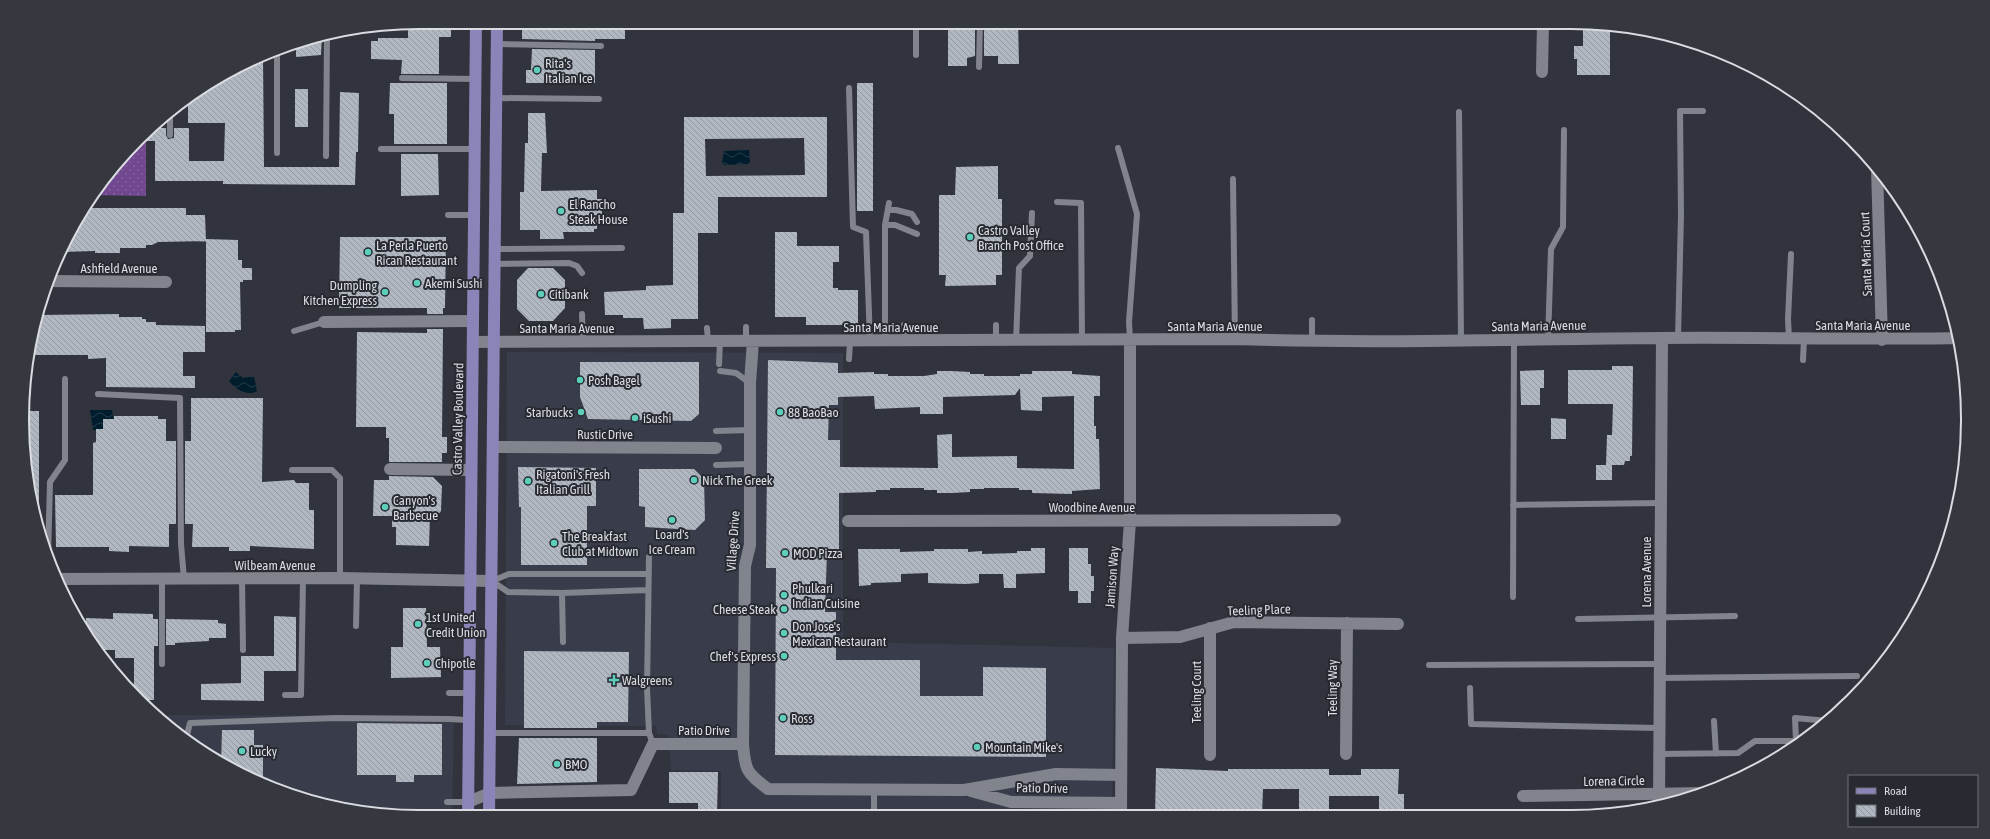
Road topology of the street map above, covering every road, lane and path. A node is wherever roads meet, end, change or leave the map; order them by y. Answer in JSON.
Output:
{"nodes":[{"id":1,"x":476,"y":29,"type":"edge"},
{"id":2,"x":497,"y":29,"type":"edge"},
{"id":3,"x":916,"y":29,"type":"edge"},
{"id":4,"x":980,"y":29,"type":"edge"},
{"id":5,"x":1543,"y":29,"type":"edge"},
{"id":6,"x":327,"y":40,"type":"edge"},
{"id":7,"x":497,"y":44,"type":"junction"},
{"id":8,"x":601,"y":46,"type":"dead end"},
{"id":9,"x":916,"y":55,"type":"dead end"},
{"id":10,"x":277,"y":56,"type":"edge"},
{"id":11,"x":979,"y":67,"type":"dead end"},
{"id":12,"x":1542,"y":72,"type":"dead end"},
{"id":13,"x":402,"y":78,"type":"dead end"},
{"id":14,"x":475,"y":79,"type":"junction"},
{"id":15,"x":849,"y":88,"type":"dead end"},
{"id":16,"x":496,"y":98,"type":"junction"},
{"id":17,"x":599,"y":99,"type":"dead end"},
{"id":18,"x":1703,"y":111,"type":"dead end"},
{"id":19,"x":1459,"y":112,"type":"dead end"},
{"id":20,"x":170,"y":120,"type":"edge"},
{"id":21,"x":1564,"y":130,"type":"dead end"},
{"id":22,"x":170,"y":135,"type":"dead end"},
{"id":23,"x":1118,"y":148,"type":"dead end"},
{"id":24,"x":381,"y":149,"type":"dead end"},
{"id":25,"x":474,"y":149,"type":"junction"},
{"id":26,"x":276,"y":153,"type":"dead end"},
{"id":27,"x":326,"y":156,"type":"dead end"},
{"id":28,"x":1233,"y":179,"type":"dead end"},
{"id":29,"x":1877,"y":179,"type":"edge"},
{"id":30,"x":1057,"y":202,"type":"dead end"},
{"id":31,"x":889,"y":203,"type":"dead end"},
{"id":32,"x":888,"y":210,"type":"junction"},
{"id":33,"x":1032,"y":213,"type":"dead end"},
{"id":34,"x":448,"y":214,"type":"dead end"},
{"id":35,"x":474,"y":215,"type":"junction"},
{"id":36,"x":917,"y":222,"type":"dead end"},
{"id":37,"x":885,"y":226,"type":"junction"},
{"id":38,"x":917,"y":234,"type":"dead end"},
{"id":39,"x":622,"y":248,"type":"dead end"},
{"id":40,"x":495,"y":249,"type":"junction"},
{"id":41,"x":1790,"y":254,"type":"dead end"},
{"id":42,"x":495,"y":264,"type":"junction"},
{"id":43,"x":582,"y":273,"type":"dead end"},
{"id":44,"x":55,"y":281,"type":"edge"},
{"id":45,"x":166,"y":282,"type":"dead end"},
{"id":46,"x":582,"y":314,"type":"dead end"},
{"id":47,"x":1312,"y":320,"type":"dead end"},
{"id":48,"x":473,"y":321,"type":"junction"},
{"id":49,"x":324,"y":322,"type":"joint"},
{"id":50,"x":904,"y":325,"type":"dead end"},
{"id":51,"x":996,"y":325,"type":"dead end"},
{"id":52,"x":746,"y":327,"type":"dead end"},
{"id":53,"x":707,"y":328,"type":"dead end"},
{"id":54,"x":294,"y":331,"type":"dead end"},
{"id":55,"x":1662,"y":338,"type":"junction"},
{"id":56,"x":1678,"y":338,"type":"junction"},
{"id":57,"x":1952,"y":338,"type":"edge"},
{"id":58,"x":1235,"y":339,"type":"junction"},
{"id":59,"x":1789,"y":339,"type":"junction"},
{"id":60,"x":1804,"y":339,"type":"junction"},
{"id":61,"x":1082,"y":340,"type":"junction"},
{"id":62,"x":1130,"y":340,"type":"junction"},
{"id":63,"x":1514,"y":340,"type":"junction"},
{"id":64,"x":1548,"y":340,"type":"junction"},
{"id":65,"x":1882,"y":340,"type":"junction"},
{"id":66,"x":714,"y":341,"type":"junction"},
{"id":67,"x":750,"y":341,"type":"junction"},
{"id":68,"x":850,"y":341,"type":"junction"},
{"id":69,"x":870,"y":341,"type":"junction"},
{"id":70,"x":885,"y":341,"type":"junction"},
{"id":71,"x":905,"y":341,"type":"junction"},
{"id":72,"x":996,"y":341,"type":"junction"},
{"id":73,"x":1016,"y":341,"type":"junction"},
{"id":74,"x":1461,"y":341,"type":"junction"},
{"id":75,"x":473,"y":342,"type":"junction"},
{"id":76,"x":583,"y":342,"type":"junction"},
{"id":77,"x":1312,"y":342,"type":"junction"},
{"id":78,"x":495,"y":343,"type":"junction"},
{"id":79,"x":850,"y":359,"type":"dead end"},
{"id":80,"x":1803,"y":360,"type":"dead end"},
{"id":81,"x":719,"y":364,"type":"dead end"},
{"id":82,"x":720,"y":371,"type":"dead end"},
{"id":83,"x":65,"y":379,"type":"dead end"},
{"id":84,"x":750,"y":383,"type":"junction"},
{"id":85,"x":98,"y":394,"type":"dead end"},
{"id":86,"x":750,"y":430,"type":"junction"},
{"id":87,"x":716,"y":431,"type":"dead end"},
{"id":88,"x":493,"y":447,"type":"junction"},
{"id":89,"x":716,"y":448,"type":"dead end"},
{"id":90,"x":750,"y":464,"type":"junction"},
{"id":91,"x":716,"y":465,"type":"dead end"},
{"id":92,"x":390,"y":469,"type":"dead end"},
{"id":93,"x":292,"y":470,"type":"dead end"},
{"id":94,"x":472,"y":470,"type":"junction"},
{"id":95,"x":1661,"y":503,"type":"junction"},
{"id":96,"x":1513,"y":504,"type":"junction"},
{"id":97,"x":848,"y":520,"type":"dead end"},
{"id":98,"x":1335,"y":520,"type":"dead end"},
{"id":99,"x":1130,"y":521,"type":"junction"},
{"id":100,"x":48,"y":540,"type":"edge"},
{"id":101,"x":649,"y":557,"type":"dead end"},
{"id":102,"x":648,"y":574,"type":"junction"},
{"id":103,"x":340,"y":578,"type":"junction"},
{"id":104,"x":162,"y":579,"type":"junction"},
{"id":105,"x":184,"y":579,"type":"junction"},
{"id":106,"x":242,"y":580,"type":"junction"},
{"id":107,"x":303,"y":580,"type":"junction"},
{"id":108,"x":357,"y":580,"type":"junction"},
{"id":109,"x":470,"y":581,"type":"junction"},
{"id":110,"x":492,"y":581,"type":"junction"},
{"id":111,"x":65,"y":582,"type":"edge"},
{"id":112,"x":648,"y":590,"type":"junction"},
{"id":113,"x":562,"y":593,"type":"junction"},
{"id":114,"x":1513,"y":597,"type":"dead end"},
{"id":115,"x":1735,"y":616,"type":"dead end"},
{"id":116,"x":1660,"y":618,"type":"junction"},
{"id":117,"x":1578,"y":619,"type":"dead end"},
{"id":118,"x":1346,"y":623,"type":"junction"},
{"id":119,"x":1398,"y":624,"type":"dead end"},
{"id":120,"x":356,"y":626,"type":"dead end"},
{"id":121,"x":1210,"y":628,"type":"junction"},
{"id":122,"x":1122,"y":638,"type":"junction"},
{"id":123,"x":563,"y":642,"type":"dead end"},
{"id":124,"x":243,"y":650,"type":"dead end"},
{"id":125,"x":162,"y":664,"type":"dead end"},
{"id":126,"x":1659,"y":664,"type":"junction"},
{"id":127,"x":1429,"y":665,"type":"dead end"},
{"id":128,"x":1857,"y":676,"type":"dead end"},
{"id":129,"x":1659,"y":678,"type":"junction"},
{"id":130,"x":1470,"y":688,"type":"dead end"},
{"id":131,"x":449,"y":693,"type":"dead end"},
{"id":132,"x":469,"y":693,"type":"junction"},
{"id":133,"x":285,"y":695,"type":"dead end"},
{"id":134,"x":468,"y":720,"type":"junction"},
{"id":135,"x":1819,"y":720,"type":"edge"},
{"id":136,"x":1714,"y":721,"type":"dead end"},
{"id":137,"x":1659,"y":728,"type":"junction"},
{"id":138,"x":188,"y":733,"type":"edge"},
{"id":139,"x":490,"y":733,"type":"junction"},
{"id":140,"x":1797,"y":737,"type":"edge"},
{"id":141,"x":651,"y":739,"type":"junction"},
{"id":142,"x":1791,"y":741,"type":"edge"},
{"id":143,"x":743,"y":744,"type":"junction"},
{"id":144,"x":1346,"y":754,"type":"dead end"},
{"id":145,"x":1659,"y":754,"type":"junction"},
{"id":146,"x":1716,"y":754,"type":"junction"},
{"id":147,"x":1210,"y":755,"type":"dead end"},
{"id":148,"x":1121,"y":775,"type":"junction"},
{"id":149,"x":874,"y":789,"type":"junction"},
{"id":150,"x":964,"y":790,"type":"junction"},
{"id":151,"x":490,"y":793,"type":"junction"},
{"id":152,"x":1523,"y":796,"type":"dead end"},
{"id":153,"x":1659,"y":799,"type":"edge"},
{"id":154,"x":447,"y":802,"type":"dead end"},
{"id":155,"x":468,"y":802,"type":"junction"},
{"id":156,"x":1121,"y":809,"type":"edge"},
{"id":157,"x":468,"y":810,"type":"edge"},
{"id":158,"x":489,"y":810,"type":"edge"},
{"id":159,"x":874,"y":810,"type":"edge"}],
"edges":[{"from":1,"to":14,"type":"main road","name":"Castro Valley Boulevard"},
{"from":2,"to":7,"type":"main road"},
{"from":3,"to":9,"type":"lane"},
{"from":4,"to":11,"type":"lane"},
{"from":5,"to":12,"type":"street"},
{"from":6,"to":27,"type":"lane"},
{"from":7,"to":8,"type":"lane"},
{"from":7,"to":16,"type":"main road"},
{"from":10,"to":26,"type":"lane"},
{"from":13,"to":14,"type":"lane"},
{"from":14,"to":25,"type":"main road","name":"Castro Valley Boulevard"},
{"from":15,"to":69,"type":"lane"},
{"from":16,"to":17,"type":"lane"},
{"from":16,"to":40,"type":"main road"},
{"from":18,"to":56,"type":"lane"},
{"from":19,"to":74,"type":"lane"},
{"from":20,"to":22,"type":"lane"},
{"from":21,"to":64,"type":"lane"},
{"from":23,"to":62,"type":"lane"},
{"from":24,"to":25,"type":"lane"},
{"from":25,"to":35,"type":"main road","name":"Castro Valley Boulevard"},
{"from":28,"to":58,"type":"lane"},
{"from":29,"to":65,"type":"street","name":"Santa Maria Court"},
{"from":30,"to":61,"type":"lane"},
{"from":31,"to":32,"type":"lane"},
{"from":32,"to":36,"type":"lane"},
{"from":32,"to":37,"type":"lane"},
{"from":33,"to":73,"type":"lane"},
{"from":34,"to":35,"type":"lane"},
{"from":35,"to":48,"type":"main road","name":"Castro Valley Boulevard"},
{"from":37,"to":38,"type":"lane"},
{"from":37,"to":70,"type":"lane"},
{"from":39,"to":40,"type":"lane"},
{"from":40,"to":42,"type":"main road"},
{"from":41,"to":59,"type":"lane"},
{"from":42,"to":43,"type":"lane"},
{"from":42,"to":78,"type":"main road"},
{"from":44,"to":45,"type":"street","name":"Ashfield Avenue"},
{"from":46,"to":76,"type":"lane"},
{"from":47,"to":77,"type":"lane"},
{"from":48,"to":49,"type":"street"},
{"from":48,"to":75,"type":"main road","name":"Castro Valley Boulevard"},
{"from":49,"to":54,"type":"lane"},
{"from":50,"to":71,"type":"lane"},
{"from":51,"to":72,"type":"lane"},
{"from":52,"to":67,"type":"lane"},
{"from":53,"to":66,"type":"lane"},
{"from":55,"to":56,"type":"street","name":"Santa Maria Avenue"},
{"from":55,"to":64,"type":"street","name":"Santa Maria Avenue"},
{"from":55,"to":95,"type":"street","name":"Lorena Avenue"},
{"from":56,"to":59,"type":"street","name":"Santa Maria Avenue"},
{"from":57,"to":65,"type":"street","name":"Santa Maria Avenue"},
{"from":58,"to":62,"type":"street","name":"Santa Maria Avenue"},
{"from":58,"to":77,"type":"street","name":"Santa Maria Avenue"},
{"from":59,"to":60,"type":"street","name":"Santa Maria Avenue"},
{"from":60,"to":65,"type":"street","name":"Santa Maria Avenue"},
{"from":60,"to":80,"type":"lane"},
{"from":61,"to":62,"type":"street","name":"Santa Maria Avenue"},
{"from":61,"to":73,"type":"street","name":"Santa Maria Avenue"},
{"from":62,"to":99,"type":"street","name":"Jamison Way"},
{"from":63,"to":64,"type":"street","name":"Santa Maria Avenue"},
{"from":63,"to":74,"type":"street","name":"Santa Maria Avenue"},
{"from":63,"to":96,"type":"lane"},
{"from":66,"to":67,"type":"street","name":"Santa Maria Avenue"},
{"from":66,"to":76,"type":"street","name":"Santa Maria Avenue"},
{"from":66,"to":81,"type":"lane"},
{"from":67,"to":68,"type":"street","name":"Santa Maria Avenue"},
{"from":67,"to":84,"type":"street","name":"Village Drive"},
{"from":68,"to":69,"type":"street","name":"Santa Maria Avenue"},
{"from":68,"to":79,"type":"lane"},
{"from":69,"to":70,"type":"street","name":"Santa Maria Avenue"},
{"from":70,"to":71,"type":"street","name":"Santa Maria Avenue"},
{"from":71,"to":72,"type":"street","name":"Santa Maria Avenue"},
{"from":72,"to":73,"type":"street","name":"Santa Maria Avenue"},
{"from":74,"to":77,"type":"street","name":"Santa Maria Avenue"},
{"from":75,"to":78,"type":"street","name":"Santa Maria Avenue"},
{"from":75,"to":94,"type":"main road","name":"Castro Valley Boulevard"},
{"from":76,"to":78,"type":"street","name":"Santa Maria Avenue"},
{"from":78,"to":88,"type":"main road"},
{"from":82,"to":84,"type":"lane"},
{"from":83,"to":100,"type":"lane"},
{"from":84,"to":86,"type":"street","name":"Village Drive"},
{"from":85,"to":105,"type":"lane"},
{"from":86,"to":87,"type":"lane"},
{"from":86,"to":90,"type":"street","name":"Village Drive"},
{"from":88,"to":89,"type":"street","name":"Rustic Drive"},
{"from":88,"to":110,"type":"main road"},
{"from":90,"to":91,"type":"lane"},
{"from":90,"to":143,"type":"street","name":"Village Drive"},
{"from":92,"to":94,"type":"street"},
{"from":93,"to":103,"type":"lane"},
{"from":94,"to":109,"type":"main road","name":"Castro Valley Boulevard"},
{"from":95,"to":96,"type":"lane"},
{"from":95,"to":116,"type":"street","name":"Lorena Avenue"},
{"from":96,"to":114,"type":"lane"},
{"from":97,"to":99,"type":"street","name":"Woodbine Avenue"},
{"from":98,"to":99,"type":"street","name":"Woodbine Avenue"},
{"from":99,"to":122,"type":"street","name":"Jamison Way"},
{"from":101,"to":102,"type":"lane"},
{"from":102,"to":110,"type":"lane"},
{"from":102,"to":112,"type":"lane"},
{"from":103,"to":107,"type":"street","name":"Wilbeam Avenue"},
{"from":103,"to":108,"type":"street","name":"Wilbeam Avenue"},
{"from":104,"to":105,"type":"street","name":"Wilbeam Avenue"},
{"from":104,"to":111,"type":"street","name":"Wilbeam Avenue"},
{"from":104,"to":125,"type":"lane"},
{"from":105,"to":106,"type":"street","name":"Wilbeam Avenue"},
{"from":106,"to":107,"type":"street","name":"Wilbeam Avenue"},
{"from":106,"to":124,"type":"lane"},
{"from":107,"to":133,"type":"lane"},
{"from":108,"to":109,"type":"street","name":"Wilbeam Avenue"},
{"from":108,"to":120,"type":"lane"},
{"from":109,"to":110,"type":"street","name":"Wilbeam Avenue"},
{"from":109,"to":132,"type":"main road","name":"Castro Valley Boulevard"},
{"from":110,"to":113,"type":"lane"},
{"from":110,"to":139,"type":"main road"},
{"from":112,"to":113,"type":"lane"},
{"from":112,"to":141,"type":"lane"},
{"from":113,"to":123,"type":"lane"},
{"from":115,"to":116,"type":"lane"},
{"from":116,"to":117,"type":"lane"},
{"from":116,"to":126,"type":"street","name":"Lorena Avenue"},
{"from":118,"to":119,"type":"street","name":"Teeling Place"},
{"from":118,"to":121,"type":"street","name":"Teeling Place"},
{"from":118,"to":144,"type":"street","name":"Teeling Way"},
{"from":121,"to":122,"type":"street","name":"Teeling Place"},
{"from":121,"to":147,"type":"street","name":"Teeling Court"},
{"from":122,"to":148,"type":"street","name":"Jamison Way"},
{"from":126,"to":127,"type":"lane"},
{"from":126,"to":129,"type":"street","name":"Lorena Avenue"},
{"from":128,"to":129,"type":"lane"},
{"from":129,"to":137,"type":"street","name":"Lorena Avenue"},
{"from":130,"to":137,"type":"lane"},
{"from":131,"to":132,"type":"lane"},
{"from":132,"to":134,"type":"main road","name":"Castro Valley Boulevard"},
{"from":134,"to":138,"type":"lane"},
{"from":134,"to":155,"type":"main road","name":"Castro Valley Boulevard"},
{"from":135,"to":140,"type":"lane"},
{"from":136,"to":146,"type":"lane"},
{"from":137,"to":145,"type":"street","name":"Lorena Avenue"},
{"from":139,"to":141,"type":"lane"},
{"from":139,"to":151,"type":"main road"},
{"from":141,"to":143,"type":"street","name":"Patio Drive"},
{"from":141,"to":151,"type":"street"},
{"from":142,"to":146,"type":"lane"},
{"from":143,"to":149,"type":"street","name":"Patio Drive"},
{"from":145,"to":146,"type":"lane"},
{"from":145,"to":153,"type":"street","name":"Lorena Avenue"},
{"from":148,"to":150,"type":"street","name":"Patio Drive"},
{"from":148,"to":156,"type":"street","name":"Jamison Way"},
{"from":149,"to":150,"type":"street","name":"Patio Drive"},
{"from":149,"to":159,"type":"lane"},
{"from":150,"to":156,"type":"street","name":"Patio Drive"},
{"from":151,"to":155,"type":"street"},
{"from":151,"to":158,"type":"main road"},
{"from":152,"to":153,"type":"street","name":"Lorena Circle"},
{"from":154,"to":155,"type":"lane"},
{"from":155,"to":157,"type":"main road","name":"Castro Valley Boulevard"}]}
